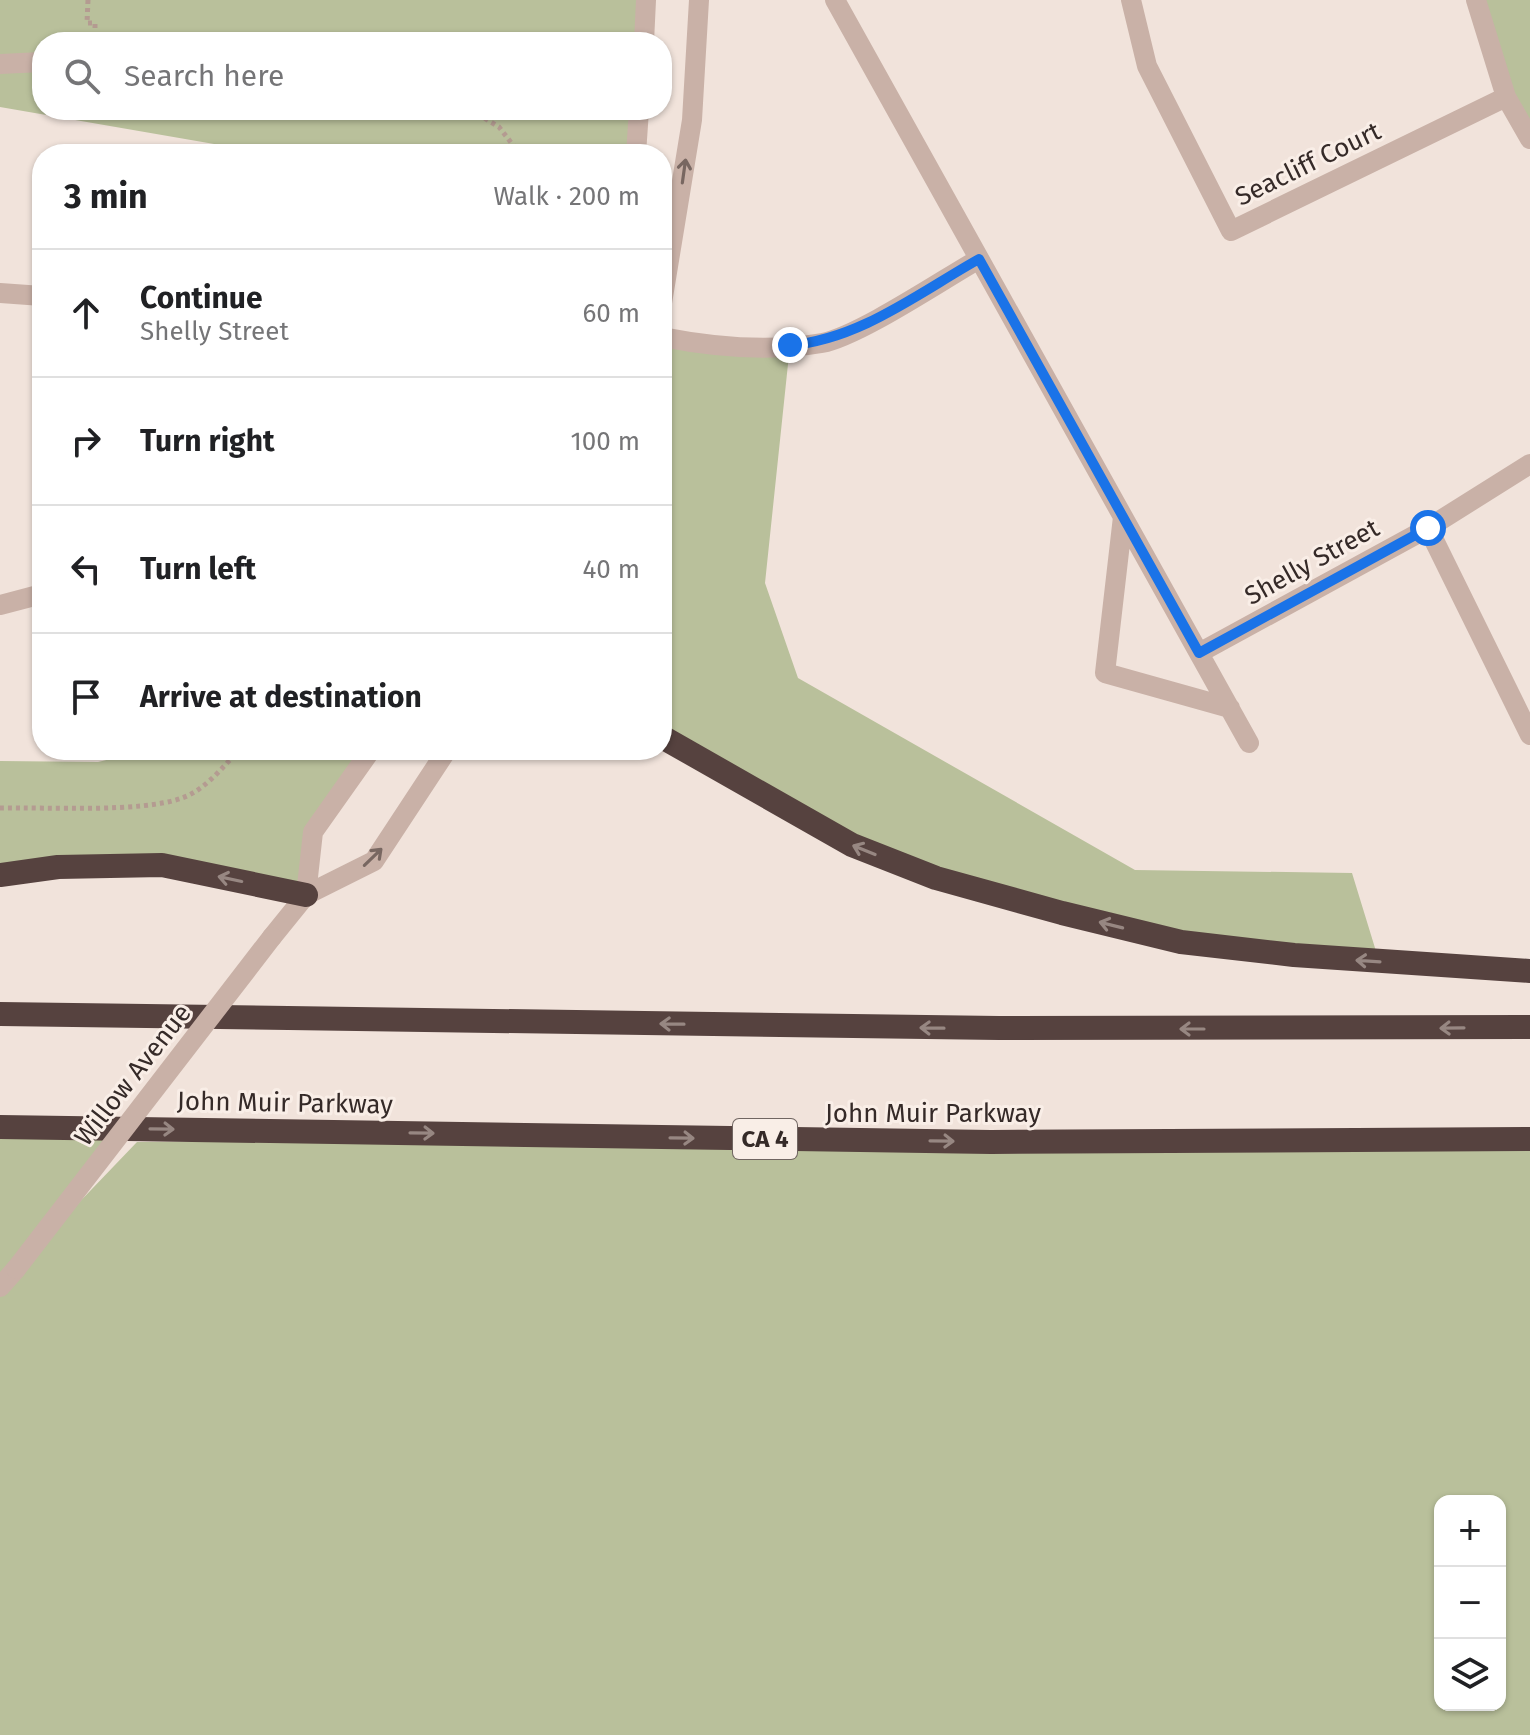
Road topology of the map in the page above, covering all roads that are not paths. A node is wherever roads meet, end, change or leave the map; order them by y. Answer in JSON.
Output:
{"nodes":[{"id":1,"x":646,"y":0,"type":"edge"},
{"id":2,"x":699,"y":0,"type":"edge"},
{"id":3,"x":835,"y":0,"type":"edge"},
{"id":4,"x":1131,"y":0,"type":"edge"},
{"id":5,"x":1476,"y":0,"type":"edge"},
{"id":6,"x":644,"y":32,"type":"edge"},
{"id":7,"x":32,"y":62,"type":"edge"},
{"id":8,"x":0,"y":64,"type":"edge"},
{"id":9,"x":1506,"y":97,"type":"junction"},
{"id":10,"x":638,"y":120,"type":"edge"},
{"id":11,"x":1530,"y":139,"type":"edge"},
{"id":12,"x":637,"y":144,"type":"edge"},
{"id":13,"x":672,"y":242,"type":"edge"},
{"id":14,"x":979,"y":259,"type":"junction"},
{"id":15,"x":0,"y":293,"type":"edge"},
{"id":16,"x":32,"y":295,"type":"edge"},
{"id":17,"x":672,"y":339,"type":"edge"},
{"id":18,"x":1530,"y":464,"type":"edge"},
{"id":19,"x":1123,"y":517,"type":"junction"},
{"id":20,"x":1428,"y":528,"type":"junction"},
{"id":21,"x":32,"y":597,"type":"edge"},
{"id":22,"x":0,"y":605,"type":"edge"},
{"id":23,"x":1199,"y":653,"type":"junction"},
{"id":24,"x":1230,"y":708,"type":"junction"},
{"id":25,"x":1530,"y":735,"type":"edge"},
{"id":26,"x":672,"y":743,"type":"edge"},
{"id":27,"x":1249,"y":743,"type":"dead end"},
{"id":28,"x":364,"y":760,"type":"edge"},
{"id":29,"x":440,"y":760,"type":"edge"},
{"id":30,"x":0,"y":875,"type":"edge"},
{"id":31,"x":306,"y":895,"type":"junction"},
{"id":32,"x":1530,"y":971,"type":"edge"},
{"id":33,"x":0,"y":1014,"type":"edge"},
{"id":34,"x":1530,"y":1027,"type":"edge"},
{"id":35,"x":0,"y":1127,"type":"edge"},
{"id":36,"x":1530,"y":1139,"type":"edge"},
{"id":37,"x":0,"y":1287,"type":"edge"}],
"edges":[{"from":1,"to":6,"type":"street"},
{"from":13,"to":2,"type":"street","one_way":true},
{"from":3,"to":14,"type":"street"},
{"from":4,"to":9,"type":"street","name":"Seacliff Court"},
{"from":5,"to":9,"type":"street"},
{"from":7,"to":8,"type":"street"},
{"from":9,"to":11,"type":"street"},
{"from":10,"to":12,"type":"street"},
{"from":14,"to":17,"type":"street"},
{"from":14,"to":19,"type":"street"},
{"from":15,"to":16,"type":"street"},
{"from":18,"to":20,"type":"street","name":"Shelly Street"},
{"from":19,"to":23,"type":"street"},
{"from":19,"to":24,"type":"street"},
{"from":20,"to":23,"type":"street","name":"Shelly Street"},
{"from":20,"to":25,"type":"street"},
{"from":21,"to":22,"type":"street"},
{"from":23,"to":24,"type":"street"},
{"from":24,"to":27,"type":"street"},
{"from":32,"to":26,"type":"highway","one_way":true},
{"from":28,"to":31,"type":"street"},
{"from":31,"to":29,"type":"street","name":"Willow Avenue","one_way":true},
{"from":31,"to":30,"type":"highway","one_way":true},
{"from":31,"to":37,"type":"street","name":"Willow Avenue","bridge":true},
{"from":34,"to":33,"type":"highway","one_way":true},
{"from":35,"to":36,"type":"highway","name":"John Muir Parkway","number":"CA 4","one_way":true}]}
